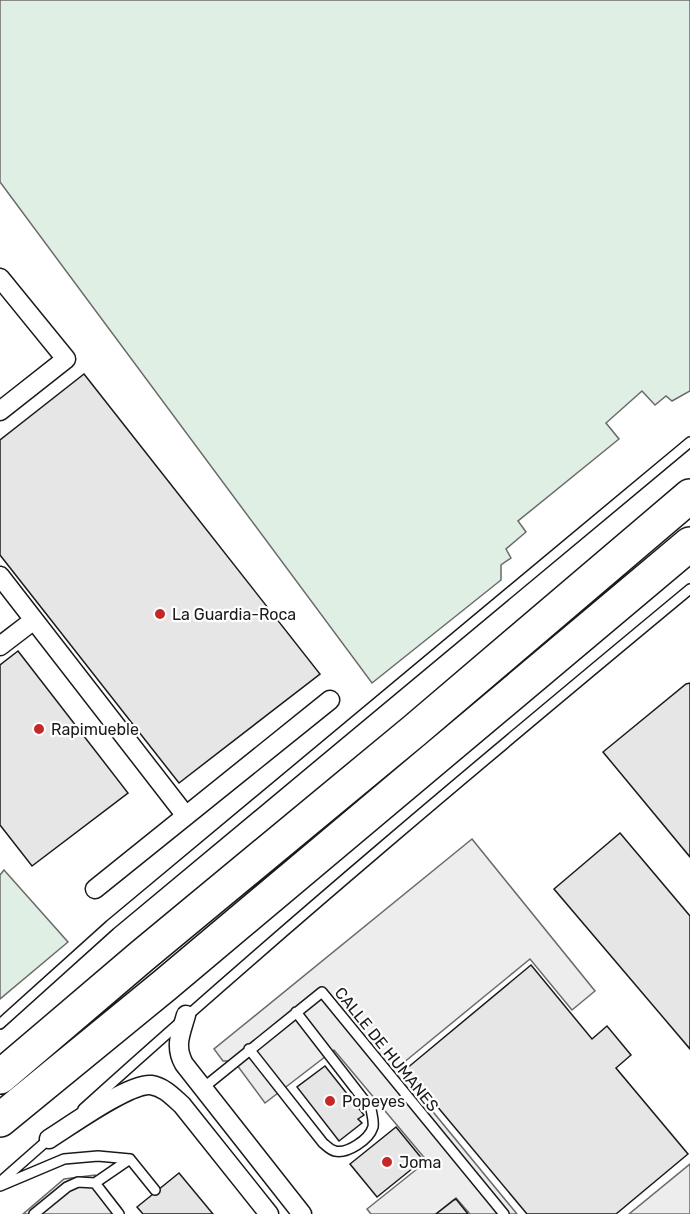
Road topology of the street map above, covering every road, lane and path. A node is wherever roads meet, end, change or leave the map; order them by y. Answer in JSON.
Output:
{"nodes":[{"id":1,"x":0,"y":278,"type":"edge"},
{"id":2,"x":0,"y":411,"type":"edge"},
{"id":3,"x":690,"y":442,"type":"edge"},
{"id":4,"x":690,"y":496,"type":"edge"},
{"id":5,"x":690,"y":543,"type":"edge"},
{"id":6,"x":0,"y":576,"type":"edge"},
{"id":7,"x":690,"y":588,"type":"edge"},
{"id":8,"x":34,"y":620,"type":"junction"},
{"id":9,"x":0,"y":646,"type":"edge"},
{"id":10,"x":330,"y":700,"type":"dead end"},
{"id":11,"x":186,"y":816,"type":"junction"},
{"id":12,"x":95,"y":889,"type":"dead end"},
{"id":13,"x":296,"y":1012,"type":"junction"},
{"id":14,"x":186,"y":1015,"type":"junction"},
{"id":15,"x":0,"y":1024,"type":"edge"},
{"id":16,"x":249,"y":1049,"type":"junction"},
{"id":17,"x":0,"y":1077,"type":"edge"},
{"id":18,"x":203,"y":1088,"type":"junction"},
{"id":19,"x":0,"y":1120,"type":"edge"},
{"id":20,"x":49,"y":1139,"type":"junction"},
{"id":21,"x":130,"y":1159,"type":"junction"},
{"id":22,"x":95,"y":1183,"type":"junction"},
{"id":23,"x":0,"y":1184,"type":"edge"},
{"id":24,"x":156,"y":1190,"type":"dead end"},
{"id":25,"x":34,"y":1214,"type":"edge"},
{"id":26,"x":119,"y":1214,"type":"edge"},
{"id":27,"x":269,"y":1214,"type":"edge"},
{"id":28,"x":302,"y":1214,"type":"edge"},
{"id":29,"x":504,"y":1214,"type":"edge"}],
"edges":[{"from":1,"to":2,"type":"street"},
{"from":3,"to":15,"type":"lane"},
{"from":4,"to":17,"type":"highway"},
{"from":5,"to":19,"type":"highway"},
{"from":6,"to":8,"type":"street"},
{"from":7,"to":14,"type":"lane"},
{"from":8,"to":9,"type":"street"},
{"from":8,"to":11,"type":"street"},
{"from":10,"to":11,"type":"street"},
{"from":11,"to":12,"type":"street"},
{"from":13,"to":16,"type":"lane","name":"CALLE DE HUMANES"},
{"from":13,"to":16,"type":"lane"},
{"from":13,"to":29,"type":"lane","name":"CALLE DE HUMANES"},
{"from":14,"to":18,"type":"street"},
{"from":14,"to":20,"type":"lane"},
{"from":16,"to":18,"type":"lane","name":"CALLE DE HUMANES"},
{"from":18,"to":28,"type":"street"},
{"from":20,"to":23,"type":"lane"},
{"from":20,"to":27,"type":"street"},
{"from":21,"to":22,"type":"lane"},
{"from":21,"to":23,"type":"lane"},
{"from":21,"to":24,"type":"lane"},
{"from":22,"to":25,"type":"lane"},
{"from":22,"to":26,"type":"lane"}]}
